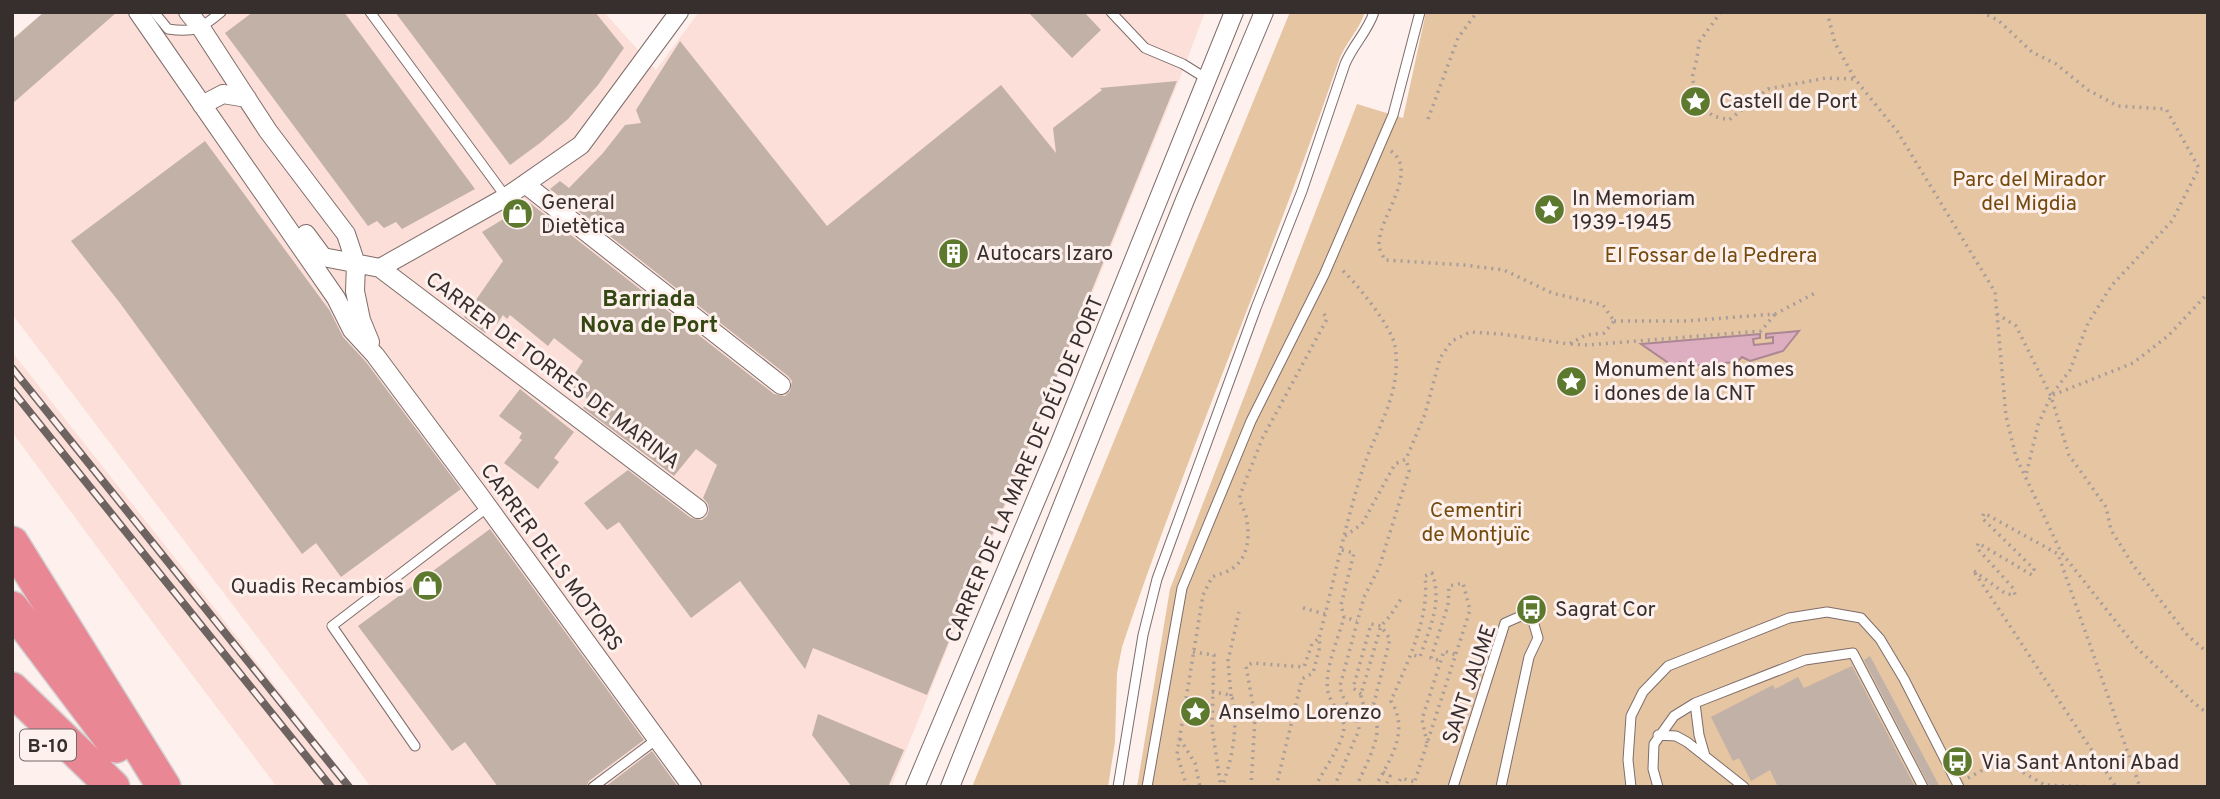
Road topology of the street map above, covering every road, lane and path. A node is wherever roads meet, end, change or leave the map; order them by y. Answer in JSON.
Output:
{"nodes":[{"id":1,"x":138,"y":12,"type":"edge"},
{"id":2,"x":154,"y":12,"type":"edge"},
{"id":3,"x":188,"y":12,"type":"edge"},
{"id":4,"x":221,"y":12,"type":"edge"},
{"id":5,"x":370,"y":12,"type":"edge"},
{"id":6,"x":678,"y":12,"type":"edge"},
{"id":7,"x":1111,"y":12,"type":"edge"},
{"id":8,"x":1234,"y":12,"type":"edge"},
{"id":9,"x":1264,"y":12,"type":"edge"},
{"id":10,"x":1374,"y":12,"type":"edge"},
{"id":11,"x":1420,"y":12,"type":"edge"},
{"id":12,"x":1477,"y":12,"type":"edge"},
{"id":13,"x":1721,"y":12,"type":"edge"},
{"id":14,"x":1827,"y":12,"type":"edge"},
{"id":15,"x":1980,"y":12,"type":"edge"},
{"id":16,"x":201,"y":28,"type":"junction"},
{"id":17,"x":1206,"y":79,"type":"junction"},
{"id":18,"x":1855,"y":79,"type":"junction"},
{"id":19,"x":247,"y":98,"type":"junction"},
{"id":20,"x":202,"y":105,"type":"junction"},
{"id":21,"x":1428,"y":119,"type":"dead end"},
{"id":22,"x":1380,"y":145,"type":"junction"},
{"id":23,"x":525,"y":184,"type":"junction"},
{"id":24,"x":506,"y":197,"type":"junction"},
{"id":25,"x":284,"y":223,"type":"junction"},
{"id":26,"x":1331,"y":260,"type":"junction"},
{"id":27,"x":356,"y":264,"type":"junction"},
{"id":28,"x":380,"y":268,"type":"junction"},
{"id":29,"x":1815,"y":293,"type":"dead end"},
{"id":30,"x":2208,"y":293,"type":"edge"},
{"id":31,"x":1311,"y":301,"type":"junction"},
{"id":32,"x":1997,"y":313,"type":"junction"},
{"id":33,"x":1775,"y":314,"type":"junction"},
{"id":34,"x":1614,"y":321,"type":"junction"},
{"id":35,"x":1569,"y":344,"type":"junction"},
{"id":36,"x":375,"y":355,"type":"junction"},
{"id":37,"x":781,"y":384,"type":"dead end"},
{"id":38,"x":2051,"y":396,"type":"junction"},
{"id":39,"x":1406,"y":458,"type":"junction"},
{"id":40,"x":2025,"y":477,"type":"dead end"},
{"id":41,"x":488,"y":507,"type":"junction"},
{"id":42,"x":698,"y":509,"type":"dead end"},
{"id":43,"x":1345,"y":536,"type":"junction"},
{"id":44,"x":12,"y":543,"type":"edge"},
{"id":45,"x":1342,"y":550,"type":"junction"},
{"id":46,"x":2059,"y":553,"type":"junction"},
{"id":47,"x":1403,"y":596,"type":"dead end"},
{"id":48,"x":12,"y":608,"type":"edge"},
{"id":49,"x":1303,"y":608,"type":"dead end"},
{"id":50,"x":1239,"y":612,"type":"dead end"},
{"id":51,"x":1325,"y":614,"type":"junction"},
{"id":52,"x":1345,"y":617,"type":"junction"},
{"id":53,"x":1432,"y":620,"type":"junction"},
{"id":54,"x":1357,"y":621,"type":"junction"},
{"id":55,"x":1441,"y":622,"type":"junction"},
{"id":56,"x":1381,"y":626,"type":"junction"},
{"id":57,"x":1319,"y":638,"type":"junction"},
{"id":58,"x":1192,"y":652,"type":"junction"},
{"id":59,"x":2208,"y":653,"type":"edge"},
{"id":60,"x":1410,"y":654,"type":"junction"},
{"id":61,"x":1457,"y":656,"type":"junction"},
{"id":62,"x":1441,"y":661,"type":"junction"},
{"id":63,"x":12,"y":689,"type":"edge"},
{"id":64,"x":1212,"y":692,"type":"junction"},
{"id":65,"x":1361,"y":694,"type":"junction"},
{"id":66,"x":1232,"y":698,"type":"junction"},
{"id":67,"x":12,"y":703,"type":"edge"},
{"id":68,"x":1695,"y":703,"type":"junction"},
{"id":69,"x":1367,"y":711,"type":"junction"},
{"id":70,"x":2208,"y":714,"type":"edge"},
{"id":71,"x":1658,"y":735,"type":"junction"},
{"id":72,"x":657,"y":739,"type":"junction"},
{"id":73,"x":1181,"y":739,"type":"junction"},
{"id":74,"x":1427,"y":744,"type":"junction"},
{"id":75,"x":415,"y":746,"type":"dead end"},
{"id":76,"x":1705,"y":757,"type":"junction"},
{"id":77,"x":1383,"y":772,"type":"junction"},
{"id":78,"x":1414,"y":785,"type":"edge"},
{"id":79,"x":1959,"y":785,"type":"edge"},
{"id":80,"x":2046,"y":786,"type":"edge"},
{"id":81,"x":84,"y":787,"type":"edge"},
{"id":82,"x":113,"y":787,"type":"edge"},
{"id":83,"x":147,"y":787,"type":"edge"},
{"id":84,"x":164,"y":787,"type":"edge"},
{"id":85,"x":593,"y":787,"type":"edge"},
{"id":86,"x":692,"y":787,"type":"edge"},
{"id":87,"x":915,"y":787,"type":"edge"},
{"id":88,"x":950,"y":787,"type":"edge"},
{"id":89,"x":1118,"y":787,"type":"edge"},
{"id":90,"x":1147,"y":787,"type":"edge"},
{"id":91,"x":1187,"y":787,"type":"edge"},
{"id":92,"x":1200,"y":787,"type":"edge"},
{"id":93,"x":1222,"y":787,"type":"edge"},
{"id":94,"x":1251,"y":787,"type":"edge"},
{"id":95,"x":1276,"y":787,"type":"edge"},
{"id":96,"x":1315,"y":787,"type":"edge"},
{"id":97,"x":1334,"y":787,"type":"edge"},
{"id":98,"x":1356,"y":787,"type":"edge"},
{"id":99,"x":1375,"y":787,"type":"edge"},
{"id":100,"x":1385,"y":787,"type":"edge"},
{"id":101,"x":1396,"y":787,"type":"edge"},
{"id":102,"x":1453,"y":787,"type":"edge"},
{"id":103,"x":1501,"y":787,"type":"edge"},
{"id":104,"x":1631,"y":787,"type":"edge"},
{"id":105,"x":1658,"y":787,"type":"edge"},
{"id":106,"x":1744,"y":787,"type":"edge"},
{"id":107,"x":1923,"y":787,"type":"edge"},
{"id":108,"x":2095,"y":787,"type":"edge"},
{"id":109,"x":2116,"y":787,"type":"edge"},
{"id":110,"x":2140,"y":787,"type":"edge"}],
"edges":[{"from":1,"to":20,"type":"street","name":"CARRER DELS MOTORS"},
{"from":2,"to":16,"type":"lane"},
{"from":3,"to":16,"type":"street","name":"CARRER DELS MOTORS"},
{"from":4,"to":16,"type":"lane"},
{"from":5,"to":24,"type":"lane"},
{"from":6,"to":23,"type":"street"},
{"from":7,"to":17,"type":"lane"},
{"from":8,"to":17,"type":"street","name":"CARRER DE LA MARE DE DÉU DE PORT"},
{"from":9,"to":88,"type":"street"},
{"from":10,"to":89,"type":"lane"},
{"from":11,"to":22,"type":"lane"},
{"from":12,"to":21,"type":"path"},
{"from":13,"to":18,"type":"path"},
{"from":14,"to":18,"type":"path"},
{"from":15,"to":38,"type":"path"},
{"from":16,"to":19,"type":"street","name":"CARRER DELS MOTORS"},
{"from":17,"to":87,"type":"street","name":"CARRER DE LA MARE DE DÉU DE PORT"},
{"from":18,"to":32,"type":"path"},
{"from":19,"to":20,"type":"street"},
{"from":19,"to":27,"type":"street","name":"CARRER DELS MOTORS"},
{"from":20,"to":25,"type":"street","name":"CARRER DELS MOTORS"},
{"from":22,"to":26,"type":"lane"},
{"from":22,"to":34,"type":"path"},
{"from":23,"to":24,"type":"street"},
{"from":23,"to":37,"type":"street"},
{"from":24,"to":28,"type":"street"},
{"from":25,"to":27,"type":"street"},
{"from":25,"to":36,"type":"street","name":"CARRER DELS MOTORS"},
{"from":26,"to":31,"type":"lane"},
{"from":26,"to":43,"type":"path"},
{"from":27,"to":28,"type":"street"},
{"from":27,"to":36,"type":"street","name":"CARRER DELS MOTORS"},
{"from":28,"to":42,"type":"street","name":"CARRER DE TORRES DE MARINA"},
{"from":29,"to":33,"type":"path"},
{"from":30,"to":38,"type":"path"},
{"from":31,"to":58,"type":"path"},
{"from":31,"to":90,"type":"lane"},
{"from":32,"to":38,"type":"path"},
{"from":32,"to":46,"type":"path"},
{"from":33,"to":34,"type":"path"},
{"from":33,"to":35,"type":"path"},
{"from":34,"to":35,"type":"path"},
{"from":35,"to":39,"type":"path"},
{"from":36,"to":41,"type":"street","name":"CARRER DELS MOTORS"},
{"from":38,"to":40,"type":"path"},
{"from":38,"to":59,"type":"path"},
{"from":39,"to":43,"type":"path"},
{"from":39,"to":54,"type":"path"},
{"from":41,"to":72,"type":"street","name":"CARRER DELS MOTORS"},
{"from":41,"to":75,"type":"lane"},
{"from":43,"to":45,"type":"path"},
{"from":44,"to":84,"type":"highway"},
{"from":45,"to":51,"type":"path"},
{"from":45,"to":52,"type":"path"},
{"from":46,"to":70,"type":"path"},
{"from":46,"to":109,"type":"path"},
{"from":46,"to":110,"type":"path"},
{"from":47,"to":56,"type":"path"},
{"from":48,"to":83,"type":"highway"},
{"from":49,"to":51,"type":"path"},
{"from":50,"to":66,"type":"path"},
{"from":51,"to":57,"type":"path"},
{"from":52,"to":54,"type":"path"},
{"from":52,"to":96,"type":"path"},
{"from":53,"to":55,"type":"path"},
{"from":53,"to":60,"type":"path"},
{"from":53,"to":60,"type":"path"},
{"from":54,"to":97,"type":"path"},
{"from":55,"to":61,"type":"path"},
{"from":55,"to":62,"type":"path"},
{"from":56,"to":65,"type":"path"},
{"from":56,"to":65,"type":"path"},
{"from":56,"to":69,"type":"path"},
{"from":57,"to":94,"type":"path"},
{"from":57,"to":95,"type":"path"},
{"from":58,"to":64,"type":"path"},
{"from":58,"to":73,"type":"path"},
{"from":60,"to":77,"type":"path"},
{"from":61,"to":62,"type":"path"},
{"from":61,"to":74,"type":"path"},
{"from":62,"to":74,"type":"path"},
{"from":63,"to":82,"type":"highway"},
{"from":64,"to":66,"type":"path"},
{"from":64,"to":93,"type":"path"},
{"from":65,"to":69,"type":"path"},
{"from":66,"to":93,"type":"path"},
{"from":67,"to":81,"type":"highway","number":"B-10"},
{"from":68,"to":71,"type":"lane"},
{"from":68,"to":76,"type":"lane"},
{"from":68,"to":107,"type":"lane"},
{"from":69,"to":98,"type":"path"},
{"from":71,"to":76,"type":"lane"},
{"from":71,"to":105,"type":"lane"},
{"from":72,"to":85,"type":"lane"},
{"from":72,"to":86,"type":"street","name":"CARRER DELS MOTORS"},
{"from":73,"to":91,"type":"path"},
{"from":73,"to":92,"type":"path"},
{"from":74,"to":78,"type":"path"},
{"from":76,"to":106,"type":"lane"},
{"from":77,"to":99,"type":"path"},
{"from":77,"to":100,"type":"path"},
{"from":78,"to":101,"type":"path"},
{"from":79,"to":80,"type":"path"},
{"from":79,"to":104,"type":"lane"},
{"from":80,"to":108,"type":"path"},
{"from":102,"to":103,"type":"lane","name":"SANT JAUME"}]}
